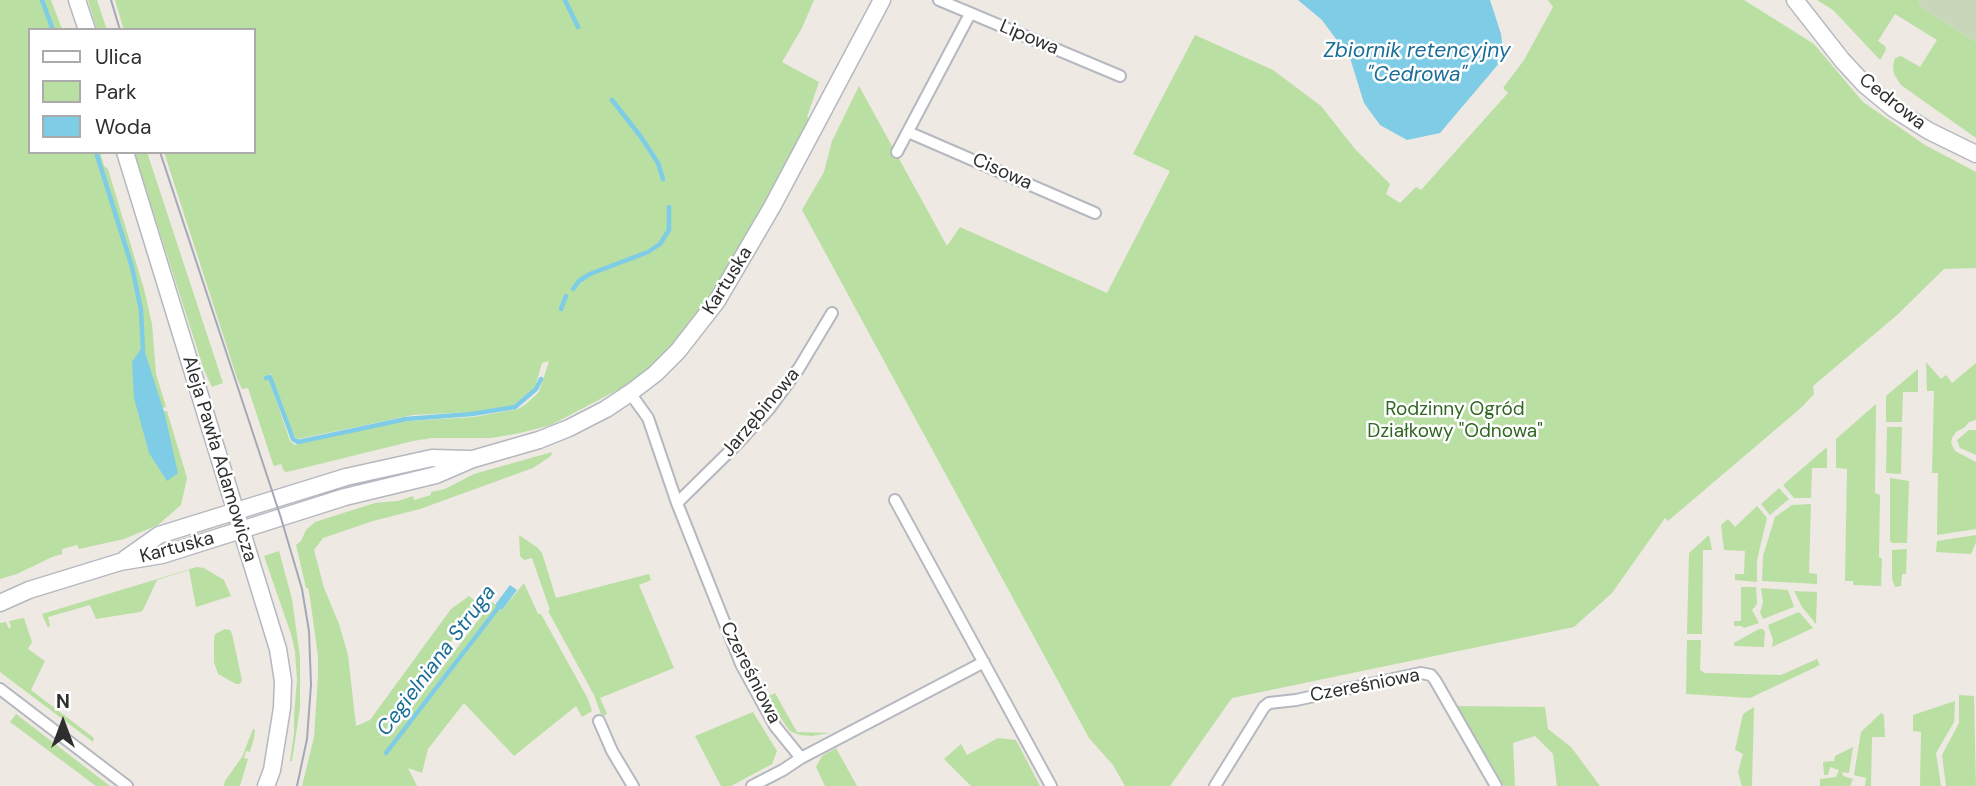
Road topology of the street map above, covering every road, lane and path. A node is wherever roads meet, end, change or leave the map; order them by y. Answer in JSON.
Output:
{"nodes":[{"id":1,"x":77,"y":0,"type":"edge"},
{"id":2,"x":882,"y":0,"type":"edge"},
{"id":3,"x":939,"y":0,"type":"edge"},
{"id":4,"x":1795,"y":0,"type":"edge"},
{"id":5,"x":970,"y":14,"type":"junction"},
{"id":6,"x":86,"y":28,"type":"edge"},
{"id":7,"x":1120,"y":76,"type":"dead end"},
{"id":8,"x":908,"y":132,"type":"junction"},
{"id":9,"x":897,"y":152,"type":"dead end"},
{"id":10,"x":126,"y":154,"type":"edge"},
{"id":11,"x":1976,"y":154,"type":"edge"},
{"id":12,"x":1095,"y":213,"type":"dead end"},
{"id":13,"x":832,"y":313,"type":"dead end"},
{"id":14,"x":630,"y":393,"type":"junction"},
{"id":15,"x":473,"y":459,"type":"junction"},
{"id":16,"x":895,"y":500,"type":"dead end"},
{"id":17,"x":677,"y":503,"type":"junction"},
{"id":18,"x":235,"y":511,"type":"junction"},
{"id":19,"x":241,"y":531,"type":"junction"},
{"id":20,"x":120,"y":562,"type":"junction"},
{"id":21,"x":29,"y":590,"type":"junction"},
{"id":22,"x":0,"y":591,"type":"edge"},
{"id":23,"x":0,"y":603,"type":"edge"},
{"id":24,"x":984,"y":662,"type":"junction"},
{"id":25,"x":0,"y":688,"type":"edge"},
{"id":26,"x":599,"y":721,"type":"dead end"},
{"id":27,"x":801,"y":758,"type":"junction"},
{"id":28,"x":273,"y":778,"type":"edge"},
{"id":29,"x":127,"y":786,"type":"edge"},
{"id":30,"x":265,"y":786,"type":"edge"},
{"id":31,"x":633,"y":786,"type":"edge"},
{"id":32,"x":752,"y":786,"type":"edge"},
{"id":33,"x":1051,"y":786,"type":"edge"},
{"id":34,"x":1215,"y":786,"type":"edge"},
{"id":35,"x":1496,"y":786,"type":"edge"}],
"edges":[{"from":1,"to":6,"type":"street"},
{"from":2,"to":14,"type":"street","name":"Kartuska"},
{"from":3,"to":5,"type":"street","name":"Lipowa"},
{"from":4,"to":11,"type":"street","name":"Cedrowa"},
{"from":5,"to":7,"type":"street","name":"Lipowa"},
{"from":5,"to":8,"type":"street"},
{"from":8,"to":9,"type":"street"},
{"from":8,"to":12,"type":"street","name":"Cisowa"},
{"from":10,"to":18,"type":"street","name":"Aleja Pawła Adamowicza"},
{"from":13,"to":17,"type":"street","name":"Jarzębinowa"},
{"from":14,"to":15,"type":"street","name":"Kartuska"},
{"from":14,"to":17,"type":"street","name":"Czereśniowa"},
{"from":15,"to":18,"type":"street","name":"Kartuska"},
{"from":15,"to":19,"type":"street","name":"Kartuska"},
{"from":16,"to":24,"type":"street"},
{"from":17,"to":27,"type":"street","name":"Czereśniowa"},
{"from":18,"to":19,"type":"street","name":"Aleja Pawła Adamowicza"},
{"from":18,"to":20,"type":"street","name":"Kartuska"},
{"from":19,"to":20,"type":"street","name":"Kartuska"},
{"from":19,"to":28,"type":"street","name":"Aleja Pawła Adamowicza"},
{"from":20,"to":21,"type":"street","name":"Kartuska"},
{"from":21,"to":22,"type":"street","name":"Kartuska"},
{"from":21,"to":23,"type":"street","name":"Kartuska"},
{"from":24,"to":27,"type":"street"},
{"from":24,"to":33,"type":"street"},
{"from":25,"to":29,"type":"street"},
{"from":26,"to":31,"type":"street"},
{"from":27,"to":32,"type":"street"},
{"from":28,"to":30,"type":"street","name":"Aleja Pawła Adamowicza"},
{"from":34,"to":35,"type":"street","name":"Czereśniowa"}]}
